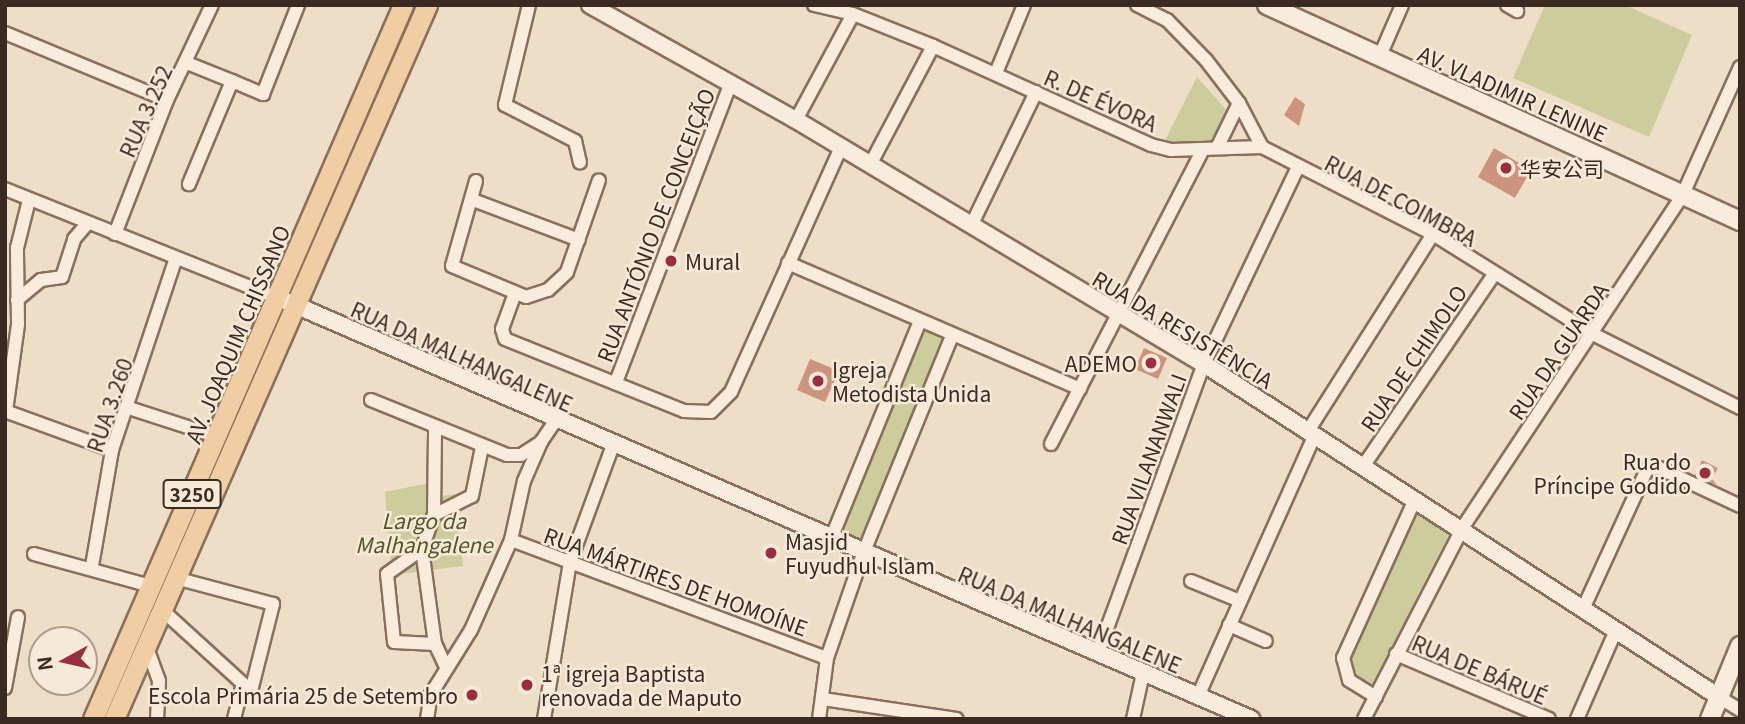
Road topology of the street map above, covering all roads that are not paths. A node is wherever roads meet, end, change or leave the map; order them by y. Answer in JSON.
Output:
{"nodes":[{"id":1,"x":212,"y":5,"type":"edge"},
{"id":2,"x":298,"y":5,"type":"edge"},
{"id":3,"x":403,"y":5,"type":"edge"},
{"id":4,"x":427,"y":5,"type":"edge"},
{"id":5,"x":529,"y":5,"type":"edge"},
{"id":6,"x":590,"y":5,"type":"edge"},
{"id":7,"x":814,"y":5,"type":"edge"},
{"id":8,"x":1024,"y":5,"type":"edge"},
{"id":9,"x":1267,"y":5,"type":"edge"},
{"id":10,"x":1402,"y":5,"type":"edge"},
{"id":11,"x":1137,"y":6,"type":"edge"},
{"id":12,"x":853,"y":14,"type":"junction"},
{"id":13,"x":5,"y":33,"type":"edge"},
{"id":14,"x":933,"y":46,"type":"junction"},
{"id":15,"x":1379,"y":58,"type":"junction"},
{"id":16,"x":187,"y":63,"type":"junction"},
{"id":17,"x":1739,"y":73,"type":"edge"},
{"id":18,"x":996,"y":74,"type":"junction"},
{"id":19,"x":232,"y":82,"type":"junction"},
{"id":20,"x":731,"y":82,"type":"junction"},
{"id":21,"x":1036,"y":92,"type":"junction"},
{"id":22,"x":167,"y":100,"type":"junction"},
{"id":23,"x":1239,"y":103,"type":"junction"},
{"id":24,"x":796,"y":120,"type":"junction"},
{"id":25,"x":1218,"y":146,"type":"junction"},
{"id":26,"x":841,"y":147,"type":"junction"},
{"id":27,"x":1262,"y":147,"type":"junction"},
{"id":28,"x":1203,"y":150,"type":"junction"},
{"id":29,"x":580,"y":162,"type":"dead end"},
{"id":30,"x":870,"y":165,"type":"junction"},
{"id":31,"x":1297,"y":169,"type":"junction"},
{"id":32,"x":600,"y":180,"type":"dead end"},
{"id":33,"x":476,"y":181,"type":"dead end"},
{"id":34,"x":189,"y":184,"type":"dead end"},
{"id":35,"x":5,"y":189,"type":"edge"},
{"id":36,"x":1683,"y":194,"type":"junction"},
{"id":37,"x":29,"y":200,"type":"junction"},
{"id":38,"x":473,"y":200,"type":"junction"},
{"id":39,"x":1740,"y":221,"type":"edge"},
{"id":40,"x":88,"y":223,"type":"junction"},
{"id":41,"x":971,"y":226,"type":"junction"},
{"id":42,"x":115,"y":234,"type":"junction"},
{"id":43,"x":1433,"y":234,"type":"junction"},
{"id":44,"x":579,"y":240,"type":"junction"},
{"id":45,"x":176,"y":258,"type":"junction"},
{"id":46,"x":788,"y":263,"type":"junction"},
{"id":47,"x":1495,"y":273,"type":"junction"},
{"id":48,"x":11,"y":278,"type":"edge"},
{"id":49,"x":514,"y":296,"type":"junction"},
{"id":50,"x":17,"y":300,"type":"junction"},
{"id":51,"x":286,"y":301,"type":"junction"},
{"id":52,"x":1118,"y":313,"type":"junction"},
{"id":53,"x":11,"y":323,"type":"edge"},
{"id":54,"x":919,"y":323,"type":"junction"},
{"id":55,"x":1593,"y":334,"type":"junction"},
{"id":56,"x":951,"y":338,"type":"junction"},
{"id":57,"x":1204,"y":364,"type":"junction"},
{"id":58,"x":9,"y":370,"type":"edge"},
{"id":59,"x":616,"y":382,"type":"junction"},
{"id":60,"x":1080,"y":389,"type":"junction"},
{"id":61,"x":371,"y":400,"type":"dead end"},
{"id":62,"x":129,"y":408,"type":"junction"},
{"id":63,"x":1740,"y":408,"type":"edge"},
{"id":64,"x":6,"y":411,"type":"edge"},
{"id":65,"x":555,"y":421,"type":"junction"},
{"id":66,"x":435,"y":428,"type":"junction"},
{"id":67,"x":1312,"y":433,"type":"junction"},
{"id":68,"x":218,"y":437,"type":"junction"},
{"id":69,"x":541,"y":442,"type":"junction"},
{"id":70,"x":1051,"y":444,"type":"dead end"},
{"id":71,"x":615,"y":446,"type":"junction"},
{"id":72,"x":482,"y":447,"type":"junction"},
{"id":73,"x":112,"y":450,"type":"junction"},
{"id":74,"x":1364,"y":465,"type":"junction"},
{"id":75,"x":1415,"y":499,"type":"junction"},
{"id":76,"x":1740,"y":506,"type":"edge"},
{"id":77,"x":434,"y":515,"type":"junction"},
{"id":78,"x":1463,"y":527,"type":"junction"},
{"id":79,"x":831,"y":539,"type":"junction"},
{"id":80,"x":511,"y":540,"type":"junction"},
{"id":81,"x":422,"y":549,"type":"junction"},
{"id":82,"x":34,"y":554,"type":"dead end"},
{"id":83,"x":863,"y":554,"type":"junction"},
{"id":84,"x":570,"y":562,"type":"junction"},
{"id":85,"x":92,"y":566,"type":"junction"},
{"id":86,"x":175,"y":578,"type":"junction"},
{"id":87,"x":1191,"y":581,"type":"dead end"},
{"id":88,"x":151,"y":586,"type":"junction"},
{"id":89,"x":1240,"y":601,"type":"junction"},
{"id":90,"x":162,"y":609,"type":"junction"},
{"id":91,"x":1583,"y":609,"type":"junction"},
{"id":92,"x":18,"y":617,"type":"dead end"},
{"id":93,"x":1229,"y":625,"type":"junction"},
{"id":94,"x":1616,"y":630,"type":"junction"},
{"id":95,"x":1266,"y":641,"type":"dead end"},
{"id":96,"x":435,"y":644,"type":"junction"},
{"id":97,"x":146,"y":645,"type":"junction"},
{"id":98,"x":1740,"y":646,"type":"edge"},
{"id":99,"x":1098,"y":653,"type":"junction"},
{"id":100,"x":1396,"y":654,"type":"junction"},
{"id":101,"x":827,"y":658,"type":"junction"},
{"id":102,"x":445,"y":665,"type":"junction"},
{"id":103,"x":1143,"y":673,"type":"junction"},
{"id":104,"x":242,"y":687,"type":"junction"},
{"id":105,"x":5,"y":688,"type":"edge"},
{"id":106,"x":1198,"y":696,"type":"junction"},
{"id":107,"x":1376,"y":697,"type":"junction"},
{"id":108,"x":1718,"y":697,"type":"junction"},
{"id":109,"x":822,"y":699,"type":"junction"},
{"id":110,"x":1740,"y":710,"type":"edge"},
{"id":111,"x":93,"y":719,"type":"edge"},
{"id":112,"x":114,"y":719,"type":"edge"},
{"id":113,"x":157,"y":719,"type":"edge"},
{"id":114,"x":234,"y":719,"type":"edge"},
{"id":115,"x":427,"y":719,"type":"edge"},
{"id":116,"x":544,"y":719,"type":"edge"},
{"id":117,"x":820,"y":719,"type":"edge"},
{"id":118,"x":957,"y":719,"type":"edge"},
{"id":119,"x":1133,"y":719,"type":"edge"},
{"id":120,"x":1251,"y":719,"type":"edge"},
{"id":121,"x":1364,"y":719,"type":"edge"},
{"id":122,"x":1549,"y":719,"type":"edge"},
{"id":123,"x":1577,"y":719,"type":"edge"},
{"id":124,"x":1710,"y":719,"type":"edge"}],
"edges":[{"from":1,"to":16,"type":"street","name":"RUA 3.252"},
{"from":2,"to":19,"type":"street"},
{"from":3,"to":51,"type":"main road","name":"AV. JOAQUIM CHISSANO","number":"3250"},
{"from":4,"to":51,"type":"main road"},
{"from":5,"to":29,"type":"street"},
{"from":6,"to":20,"type":"street","name":"RUA DA RESISTÊNCIA"},
{"from":7,"to":12,"type":"street","name":"R. DE ÉVORA"},
{"from":8,"to":18,"type":"street"},
{"from":9,"to":15,"type":"main road","name":"AV. VLADIMIR LENINE"},
{"from":10,"to":15,"type":"street"},
{"from":11,"to":23,"type":"street"},
{"from":12,"to":14,"type":"street","name":"R. DE ÉVORA"},
{"from":12,"to":24,"type":"street"},
{"from":13,"to":22,"type":"street"},
{"from":14,"to":18,"type":"street","name":"R. DE ÉVORA"},
{"from":14,"to":30,"type":"street"},
{"from":15,"to":36,"type":"main road","name":"AV. VLADIMIR LENINE"},
{"from":16,"to":19,"type":"street"},
{"from":16,"to":22,"type":"street","name":"RUA 3.252"},
{"from":17,"to":36,"type":"street","name":"RUA DA GUARDA"},
{"from":18,"to":21,"type":"street","name":"R. DE ÉVORA"},
{"from":19,"to":34,"type":"street"},
{"from":20,"to":24,"type":"street","name":"RUA DA RESISTÊNCIA"},
{"from":20,"to":59,"type":"street","name":"RUA ANTÓNIO DE CONCEIÇÃO"},
{"from":21,"to":28,"type":"street","name":"R. DE ÉVORA"},
{"from":21,"to":41,"type":"street"},
{"from":22,"to":42,"type":"street","name":"RUA 3.252"},
{"from":23,"to":25,"type":"street"},
{"from":23,"to":27,"type":"street"},
{"from":24,"to":26,"type":"street","name":"RUA DA RESISTÊNCIA"},
{"from":25,"to":27,"type":"street","name":"R. DE ÉVORA"},
{"from":25,"to":28,"type":"street","name":"R. DE ÉVORA"},
{"from":26,"to":30,"type":"street","name":"RUA DA RESISTÊNCIA"},
{"from":26,"to":46,"type":"street"},
{"from":27,"to":31,"type":"street","name":"RUA DE COIMBRA"},
{"from":28,"to":52,"type":"street"},
{"from":30,"to":41,"type":"street","name":"RUA DA RESISTÊNCIA"},
{"from":31,"to":43,"type":"street","name":"RUA DE COIMBRA"},
{"from":31,"to":57,"type":"street","name":"RUA VILANANWALI"},
{"from":32,"to":44,"type":"street"},
{"from":33,"to":38,"type":"street"},
{"from":35,"to":37,"type":"street"},
{"from":36,"to":39,"type":"main road","name":"AV. VLADIMIR LENINE"},
{"from":36,"to":55,"type":"street","name":"RUA DA GUARDA"},
{"from":37,"to":40,"type":"street"},
{"from":37,"to":48,"type":"street"},
{"from":38,"to":44,"type":"street"},
{"from":38,"to":49,"type":"street"},
{"from":40,"to":42,"type":"street"},
{"from":40,"to":50,"type":"street"},
{"from":41,"to":52,"type":"street","name":"RUA DA RESISTÊNCIA"},
{"from":42,"to":45,"type":"street"},
{"from":43,"to":47,"type":"street","name":"RUA DE COIMBRA"},
{"from":43,"to":67,"type":"street","name":"RUA DA MALHANGALENE"},
{"from":44,"to":49,"type":"street"},
{"from":45,"to":51,"type":"street"},
{"from":45,"to":62,"type":"street","name":"RUA 3.260"},
{"from":46,"to":54,"type":"street"},
{"from":46,"to":59,"type":"street"},
{"from":47,"to":55,"type":"street","name":"RUA DE COIMBRA"},
{"from":47,"to":74,"type":"street","name":"RUA DE CHIMOLO"},
{"from":48,"to":50,"type":"street"},
{"from":49,"to":59,"type":"street"},
{"from":50,"to":53,"type":"street"},
{"from":51,"to":65,"type":"street","name":"RUA DA MALHANGALENE"},
{"from":51,"to":68,"type":"main road","name":"AV. JOAQUIM CHISSANO","number":"3250"},
{"from":51,"to":86,"type":"main road","name":"AV. JOAQUIM CHISSANO"},
{"from":52,"to":57,"type":"street","name":"RUA DA RESISTÊNCIA"},
{"from":52,"to":60,"type":"street"},
{"from":53,"to":58,"type":"street"},
{"from":54,"to":56,"type":"street"},
{"from":54,"to":79,"type":"street"},
{"from":55,"to":63,"type":"street"},
{"from":55,"to":78,"type":"street","name":"RUA DA GUARDA"},
{"from":56,"to":60,"type":"street"},
{"from":56,"to":83,"type":"street"},
{"from":57,"to":67,"type":"street","name":"RUA DA RESISTÊNCIA"},
{"from":57,"to":99,"type":"street","name":"RUA VILANANWALI"},
{"from":58,"to":64,"type":"street"},
{"from":60,"to":70,"type":"street"},
{"from":61,"to":66,"type":"street"},
{"from":62,"to":68,"type":"street"},
{"from":62,"to":73,"type":"street","name":"RUA 3.260"},
{"from":64,"to":73,"type":"street"},
{"from":65,"to":69,"type":"street"},
{"from":65,"to":71,"type":"street","name":"RUA DA MALHANGALENE"},
{"from":66,"to":72,"type":"street"},
{"from":66,"to":77,"type":"street"},
{"from":67,"to":74,"type":"street","name":"RUA DA RESISTÊNCIA"},
{"from":67,"to":89,"type":"street","name":"RUA DA MALHANGALENE"},
{"from":68,"to":88,"type":"main road","name":"AV. JOAQUIM CHISSANO","number":"3250"},
{"from":69,"to":72,"type":"street"},
{"from":69,"to":80,"type":"street"},
{"from":71,"to":79,"type":"street","name":"RUA DA MALHANGALENE"},
{"from":71,"to":84,"type":"street"},
{"from":72,"to":77,"type":"street"},
{"from":73,"to":85,"type":"street","name":"RUA 3.260"},
{"from":74,"to":75,"type":"street","name":"RUA DA RESISTÊNCIA"},
{"from":75,"to":78,"type":"street","name":"RUA DA RESISTÊNCIA"},
{"from":75,"to":107,"type":"street"},
{"from":76,"to":91,"type":"street"},
{"from":77,"to":81,"type":"street"},
{"from":78,"to":91,"type":"street","name":"RUA DA RESISTÊNCIA"},
{"from":78,"to":100,"type":"street","name":"RUA DA GUARDA"},
{"from":79,"to":83,"type":"street","name":"RUA DA MALHANGALENE"},
{"from":80,"to":84,"type":"street","name":"RUA MÁRTIRES DE HOMOÍNE"},
{"from":80,"to":102,"type":"street"},
{"from":81,"to":96,"type":"street"},
{"from":81,"to":96,"type":"street"},
{"from":82,"to":85,"type":"street"},
{"from":83,"to":99,"type":"street","name":"RUA DA MALHANGALENE"},
{"from":83,"to":101,"type":"street"},
{"from":84,"to":101,"type":"street","name":"RUA MÁRTIRES DE HOMOÍNE"},
{"from":84,"to":116,"type":"street"},
{"from":85,"to":88,"type":"street"},
{"from":86,"to":90,"type":"main road","name":"AV. JOAQUIM CHISSANO"},
{"from":86,"to":104,"type":"street"},
{"from":87,"to":89,"type":"street"},
{"from":88,"to":111,"type":"main road","name":"AV. JOAQUIM CHISSANO","number":"3250"},
{"from":89,"to":93,"type":"street","name":"RUA DA MALHANGALENE"},
{"from":90,"to":97,"type":"main road","name":"AV. JOAQUIM CHISSANO"},
{"from":90,"to":104,"type":"street"},
{"from":91,"to":94,"type":"street","name":"RUA DA RESISTÊNCIA"},
{"from":92,"to":105,"type":"street"},
{"from":93,"to":95,"type":"street"},
{"from":93,"to":106,"type":"street","name":"RUA DA MALHANGALENE"},
{"from":94,"to":108,"type":"street","name":"RUA DA RESISTÊNCIA"},
{"from":94,"to":123,"type":"street"},
{"from":96,"to":102,"type":"street"},
{"from":97,"to":112,"type":"main road","name":"AV. JOAQUIM CHISSANO"},
{"from":97,"to":113,"type":"street"},
{"from":98,"to":108,"type":"main road"},
{"from":99,"to":103,"type":"street","name":"RUA DA MALHANGALENE"},
{"from":100,"to":107,"type":"street","name":"RUA DA GUARDA"},
{"from":100,"to":122,"type":"street","name":"RUA DE BÁRUÉ"},
{"from":101,"to":109,"type":"street"},
{"from":102,"to":115,"type":"street"},
{"from":103,"to":106,"type":"street","name":"RUA DA MALHANGALENE"},
{"from":103,"to":119,"type":"street"},
{"from":104,"to":114,"type":"street"},
{"from":106,"to":120,"type":"street","name":"RUA DA MALHANGALENE"},
{"from":107,"to":121,"type":"street","name":"RUA DA GUARDA"},
{"from":108,"to":110,"type":"street","name":"RUA DA RESISTÊNCIA"},
{"from":108,"to":124,"type":"main road"},
{"from":109,"to":117,"type":"street"},
{"from":109,"to":118,"type":"street"}]}
